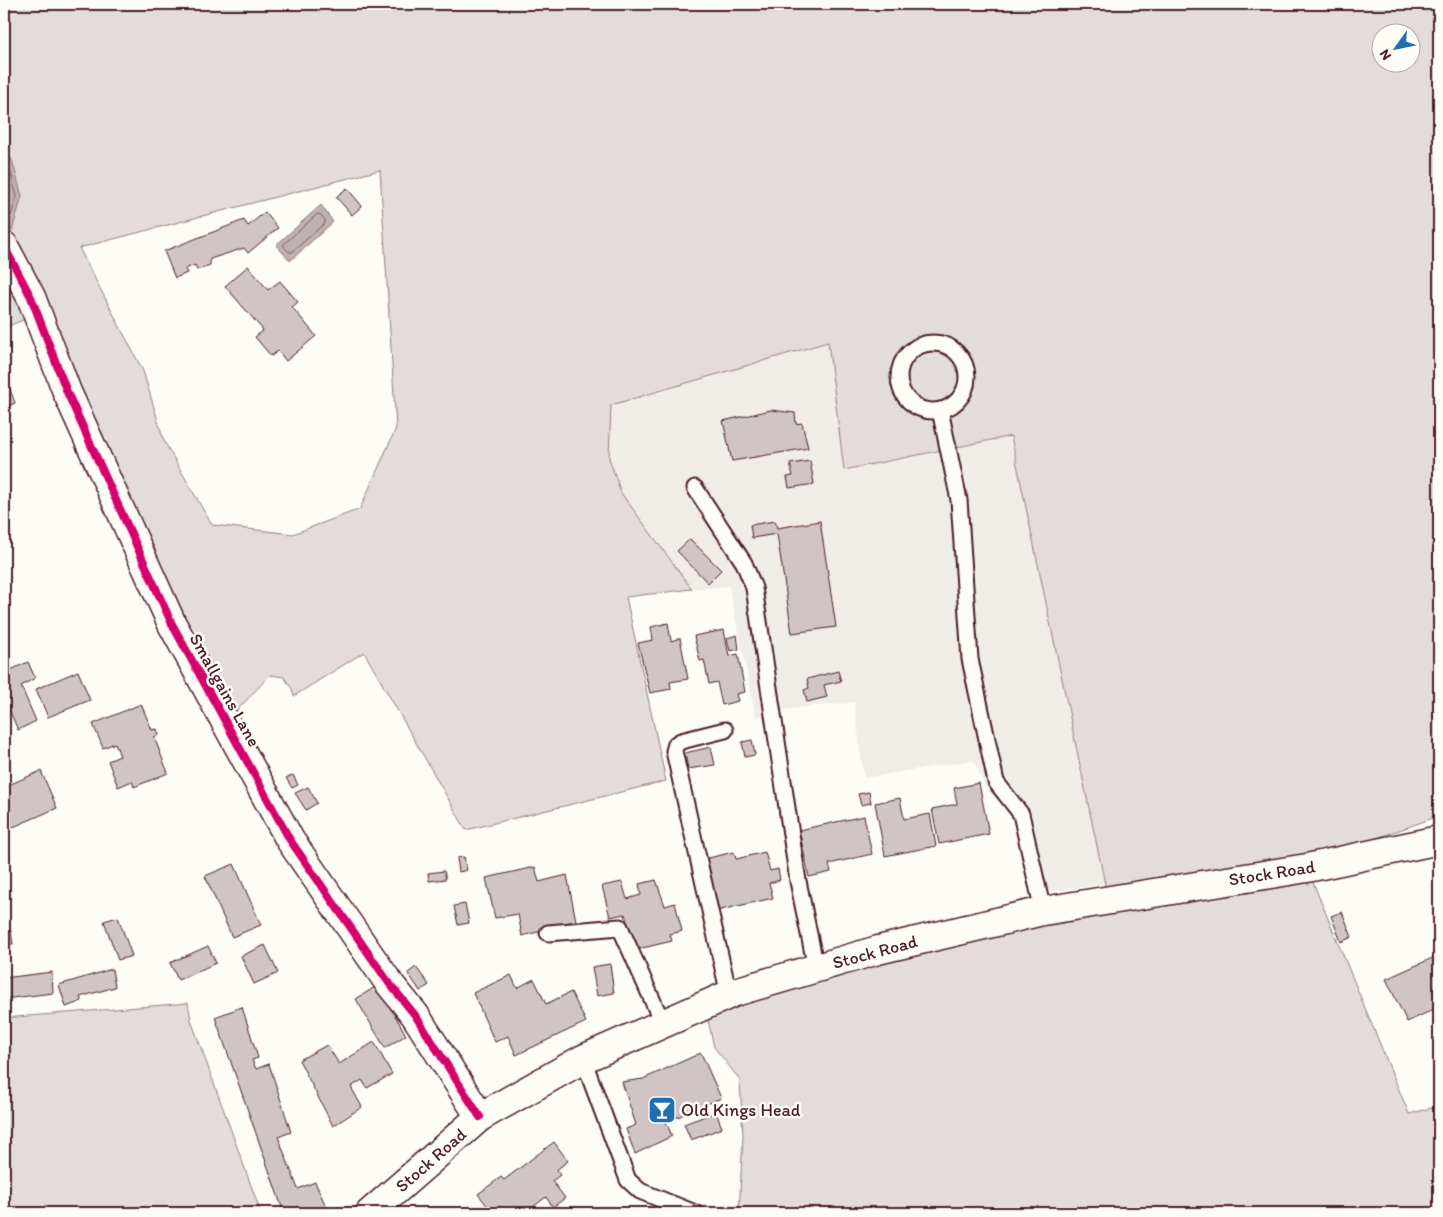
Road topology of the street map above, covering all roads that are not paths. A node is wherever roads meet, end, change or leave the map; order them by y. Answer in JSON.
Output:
{"nodes":[{"id":1,"x":4,"y":246,"type":"edge"},
{"id":2,"x":940,"y":410,"type":"junction"},
{"id":3,"x":695,"y":488,"type":"dead end"},
{"id":4,"x":725,"y":730,"type":"dead end"},
{"id":5,"x":1439,"y":840,"type":"edge"},
{"id":6,"x":1043,"y":910,"type":"junction"},
{"id":7,"x":548,"y":934,"type":"dead end"},
{"id":8,"x":816,"y":968,"type":"junction"},
{"id":9,"x":728,"y":995,"type":"junction"},
{"id":10,"x":663,"y":1024,"type":"junction"},
{"id":11,"x":583,"y":1058,"type":"junction"},
{"id":12,"x":480,"y":1117,"type":"junction"},
{"id":13,"x":370,"y":1213,"type":"edge"},
{"id":14,"x":695,"y":1213,"type":"edge"}],
"edges":[{"from":1,"to":12,"type":"main road","name":"Smallgains Lane"},
{"from":2,"to":2,"type":"lane"},
{"from":2,"to":6,"type":"lane"},
{"from":3,"to":8,"type":"lane"},
{"from":4,"to":9,"type":"lane"},
{"from":5,"to":6,"type":"main road","name":"Stock Road"},
{"from":6,"to":8,"type":"main road","name":"Stock Road"},
{"from":7,"to":10,"type":"lane"},
{"from":8,"to":9,"type":"main road","name":"Stock Road"},
{"from":9,"to":10,"type":"main road","name":"Stock Road"},
{"from":10,"to":11,"type":"main road","name":"Stock Road"},
{"from":11,"to":12,"type":"main road","name":"Stock Road"},
{"from":11,"to":14,"type":"lane"},
{"from":12,"to":13,"type":"main road","name":"Stock Road"}]}
